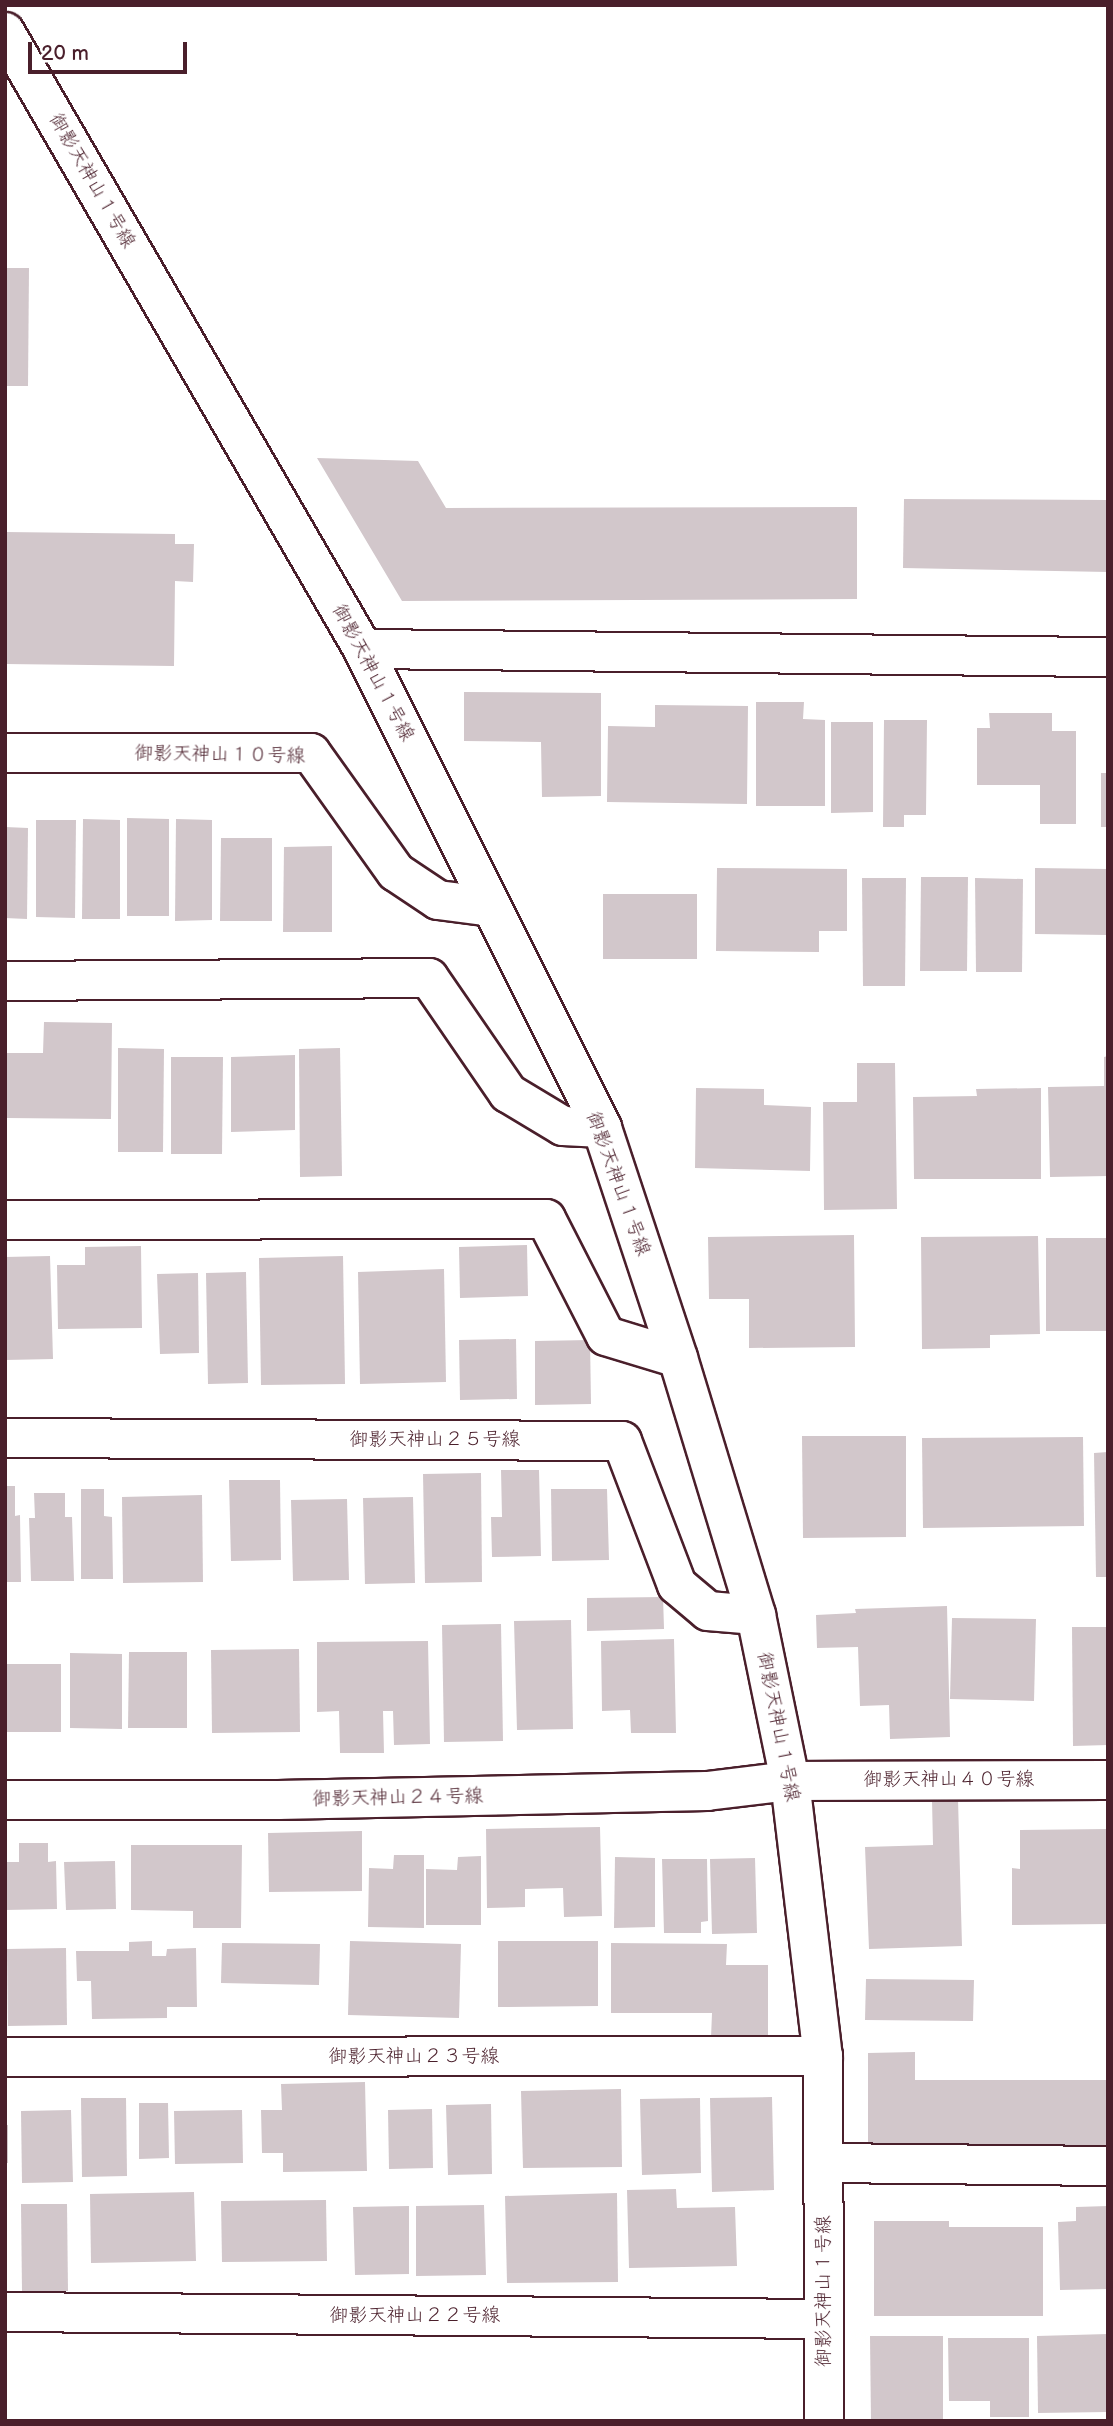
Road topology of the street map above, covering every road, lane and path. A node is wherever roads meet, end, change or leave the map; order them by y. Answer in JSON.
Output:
{"nodes":[{"id":1,"x":5,"y":33,"type":"edge"},
{"id":2,"x":363,"y":649,"type":"junction"},
{"id":3,"x":1108,"y":657,"type":"edge"},
{"id":4,"x":5,"y":753,"type":"edge"},
{"id":5,"x":492,"y":907,"type":"junction"},
{"id":6,"x":5,"y":981,"type":"edge"},
{"id":7,"x":602,"y":1128,"type":"junction"},
{"id":8,"x":5,"y":1220,"type":"edge"},
{"id":9,"x":678,"y":1358,"type":"junction"},
{"id":10,"x":5,"y":1438,"type":"edge"},
{"id":11,"x":756,"y":1615,"type":"junction"},
{"id":12,"x":1108,"y":1780,"type":"edge"},
{"id":13,"x":790,"y":1781,"type":"junction"},
{"id":14,"x":5,"y":1800,"type":"edge"},
{"id":15,"x":823,"y":2056,"type":"junction"},
{"id":16,"x":5,"y":2057,"type":"edge"},
{"id":17,"x":823,"y":2163,"type":"junction"},
{"id":18,"x":1108,"y":2166,"type":"edge"},
{"id":19,"x":5,"y":2312,"type":"edge"},
{"id":20,"x":824,"y":2319,"type":"junction"},
{"id":21,"x":824,"y":2421,"type":"edge"}],
"edges":[{"from":1,"to":2,"type":"street","name":"御影天神山１号線"},
{"from":2,"to":3,"type":"street"},
{"from":2,"to":5,"type":"street","name":"御影天神山１号線"},
{"from":4,"to":5,"type":"street","name":"御影天神山１０号線"},
{"from":5,"to":7,"type":"street","name":"御影天神山１号線"},
{"from":6,"to":7,"type":"street"},
{"from":7,"to":9,"type":"street","name":"御影天神山１号線"},
{"from":8,"to":9,"type":"street"},
{"from":9,"to":11,"type":"street","name":"御影天神山１号線"},
{"from":10,"to":11,"type":"street","name":"御影天神山２５号線"},
{"from":11,"to":13,"type":"street","name":"御影天神山１号線"},
{"from":12,"to":13,"type":"street","name":"御影天神山４０号線"},
{"from":13,"to":14,"type":"street","name":"御影天神山２４号線"},
{"from":13,"to":15,"type":"street","name":"御影天神山１号線"},
{"from":15,"to":16,"type":"street","name":"御影天神山２３号線"},
{"from":15,"to":17,"type":"street","name":"御影天神山１号線"},
{"from":17,"to":18,"type":"street"},
{"from":17,"to":20,"type":"street","name":"御影天神山１号線"},
{"from":19,"to":20,"type":"street","name":"御影天神山２２号線"},
{"from":20,"to":21,"type":"street","name":"御影天神山１号線"}]}
